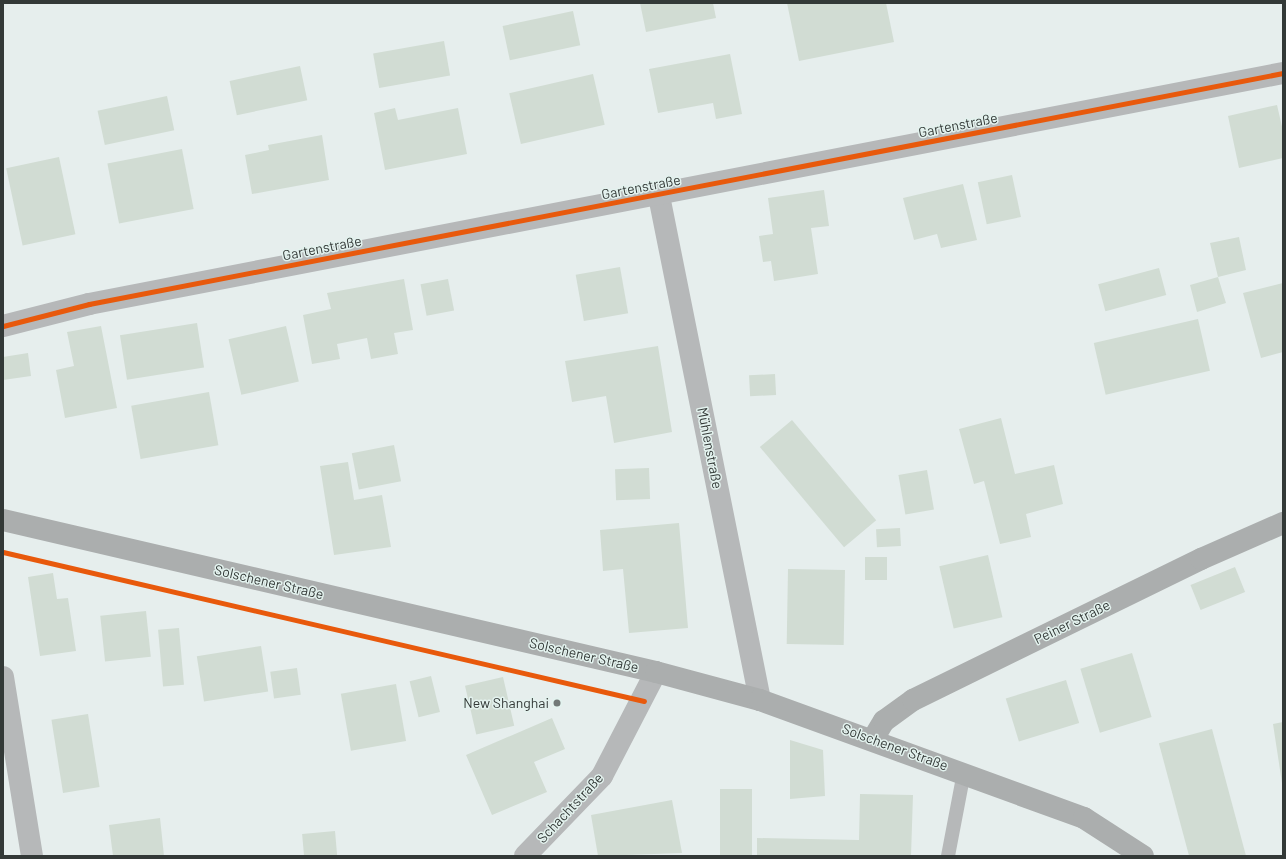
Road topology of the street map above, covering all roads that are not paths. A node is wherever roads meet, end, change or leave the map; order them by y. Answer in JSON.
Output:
{"nodes":[{"id":1,"x":1283,"y":73,"type":"edge"},
{"id":2,"x":659,"y":196,"type":"junction"},
{"id":3,"x":3,"y":326,"type":"edge"},
{"id":4,"x":3,"y":520,"type":"edge"},
{"id":5,"x":1283,"y":523,"type":"edge"},
{"id":6,"x":656,"y":672,"type":"junction"},
{"id":7,"x":3,"y":677,"type":"edge"},
{"id":8,"x":760,"y":700,"type":"junction"},
{"id":9,"x":873,"y":739,"type":"junction"},
{"id":10,"x":964,"y":772,"type":"junction"},
{"id":11,"x":32,"y":856,"type":"edge"},
{"id":12,"x":525,"y":856,"type":"edge"},
{"id":13,"x":948,"y":856,"type":"edge"},
{"id":14,"x":1143,"y":856,"type":"edge"}],
"edges":[{"from":1,"to":2,"type":"street","name":"Gartenstraße"},
{"from":2,"to":3,"type":"street","name":"Gartenstraße"},
{"from":2,"to":8,"type":"street","name":"Mühlenstraße"},
{"from":4,"to":6,"type":"street","name":"Solschener Straße"},
{"from":5,"to":9,"type":"street","name":"Peiner Straße"},
{"from":6,"to":8,"type":"street","name":"Solschener Straße"},
{"from":6,"to":12,"type":"street","name":"Schachtstraße"},
{"from":7,"to":11,"type":"street"},
{"from":8,"to":9,"type":"street","name":"Solschener Straße"},
{"from":9,"to":10,"type":"street","name":"Solschener Straße"},
{"from":10,"to":13,"type":"lane"},
{"from":10,"to":14,"type":"street","name":"Solschener Straße"}]}
